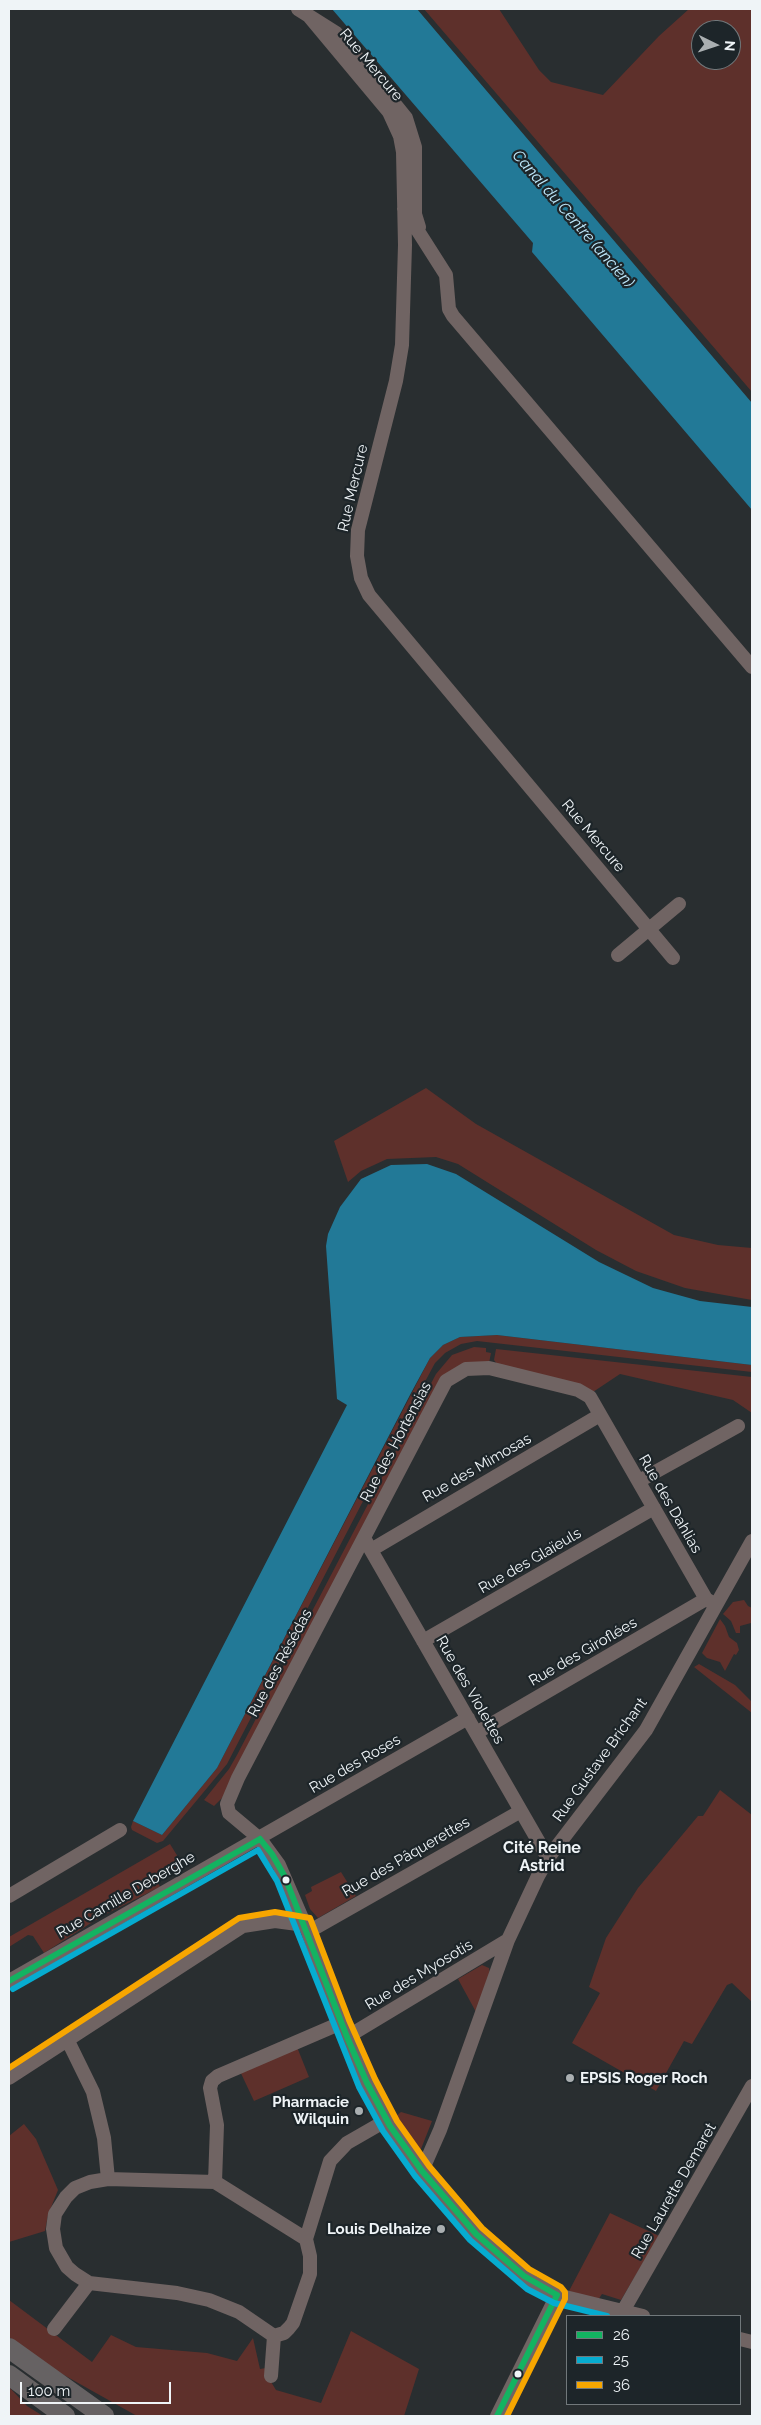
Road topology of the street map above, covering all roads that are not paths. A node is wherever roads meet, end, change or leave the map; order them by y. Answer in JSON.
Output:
{"nodes":[{"id":1,"x":303,"y":12,"type":"edge"},
{"id":2,"x":404,"y":209,"type":"junction"},
{"id":3,"x":429,"y":247,"type":"junction"},
{"id":4,"x":752,"y":667,"type":"edge"},
{"id":5,"x":679,"y":904,"type":"dead end"},
{"id":6,"x":649,"y":929,"type":"junction"},
{"id":7,"x":618,"y":955,"type":"dead end"},
{"id":8,"x":673,"y":958,"type":"dead end"},
{"id":9,"x":600,"y":1415,"type":"junction"},
{"id":10,"x":738,"y":1426,"type":"dead end"},
{"id":11,"x":639,"y":1481,"type":"junction"},
{"id":12,"x":654,"y":1508,"type":"junction"},
{"id":13,"x":752,"y":1541,"type":"edge"},
{"id":14,"x":368,"y":1544,"type":"junction"},
{"id":15,"x":711,"y":1602,"type":"junction"},
{"id":16,"x":423,"y":1641,"type":"junction"},
{"id":17,"x":468,"y":1718,"type":"junction"},
{"id":18,"x":476,"y":1733,"type":"junction"},
{"id":19,"x":521,"y":1811,"type":"junction"},
{"id":20,"x":120,"y":1830,"type":"dead end"},
{"id":21,"x":260,"y":1839,"type":"junction"},
{"id":22,"x":548,"y":1858,"type":"junction"},
{"id":23,"x":9,"y":1896,"type":"edge"},
{"id":24,"x":306,"y":1929,"type":"junction"},
{"id":25,"x":508,"y":1940,"type":"junction"},
{"id":26,"x":9,"y":1981,"type":"edge"},
{"id":27,"x":341,"y":2023,"type":"junction"},
{"id":28,"x":347,"y":2037,"type":"junction"},
{"id":29,"x":68,"y":2041,"type":"junction"},
{"id":30,"x":9,"y":2078,"type":"edge"},
{"id":31,"x":752,"y":2086,"type":"edge"},
{"id":32,"x":387,"y":2120,"type":"junction"},
{"id":33,"x":422,"y":2171,"type":"junction"},
{"id":34,"x":108,"y":2179,"type":"junction"},
{"id":35,"x":215,"y":2182,"type":"junction"},
{"id":36,"x":306,"y":2238,"type":"junction"},
{"id":37,"x":89,"y":2283,"type":"junction"},
{"id":38,"x":557,"y":2295,"type":"junction"},
{"id":39,"x":623,"y":2311,"type":"junction"},
{"id":40,"x":640,"y":2315,"type":"edge"},
{"id":41,"x":54,"y":2329,"type":"dead end"},
{"id":42,"x":274,"y":2336,"type":"junction"},
{"id":43,"x":9,"y":2348,"type":"edge"},
{"id":44,"x":9,"y":2375,"type":"edge"},
{"id":45,"x":272,"y":2376,"type":"dead end"},
{"id":46,"x":65,"y":2416,"type":"edge"},
{"id":47,"x":104,"y":2416,"type":"edge"},
{"id":48,"x":497,"y":2416,"type":"edge"}],
"edges":[{"from":1,"to":2,"type":"street","name":"Rue Mercure"},
{"from":1,"to":3,"type":"street","name":"Rue Mercure"},
{"from":2,"to":3,"type":"street"},
{"from":2,"to":6,"type":"street","name":"Rue Mercure"},
{"from":3,"to":4,"type":"street"},
{"from":5,"to":6,"type":"street"},
{"from":6,"to":7,"type":"street"},
{"from":6,"to":8,"type":"street","name":"Rue Mercure"},
{"from":9,"to":11,"type":"street","name":"Rue des Dahlias"},
{"from":9,"to":14,"type":"street","name":"Rue des Mimosas"},
{"from":9,"to":14,"type":"street","name":"Rue des Hortensias"},
{"from":10,"to":11,"type":"street"},
{"from":11,"to":12,"type":"street","name":"Rue des Dahlias"},
{"from":12,"to":15,"type":"street","name":"Rue des Dahlias"},
{"from":12,"to":16,"type":"street","name":"Rue des Glaïeuls"},
{"from":13,"to":15,"type":"street","name":"Rue Gustave Brichant"},
{"from":14,"to":16,"type":"street","name":"Rue des Violettes"},
{"from":14,"to":21,"type":"street","name":"Rue des Résédas"},
{"from":15,"to":18,"type":"street","name":"Rue des Giroflées"},
{"from":15,"to":22,"type":"street","name":"Rue Gustave Brichant"},
{"from":16,"to":17,"type":"street","name":"Rue des Violettes"},
{"from":17,"to":18,"type":"street","name":"Rue des Violettes"},
{"from":17,"to":21,"type":"street","name":"Rue des Roses"},
{"from":18,"to":19,"type":"street","name":"Rue des Violettes"},
{"from":19,"to":22,"type":"street","name":"Rue des Violettes"},
{"from":19,"to":24,"type":"street","name":"Rue des Pâquerettes"},
{"from":20,"to":23,"type":"street"},
{"from":21,"to":24,"type":"street"},
{"from":21,"to":26,"type":"street","name":"Rue Camille Deberghe"},
{"from":22,"to":25,"type":"street","name":"Rue Gustave Brichant"},
{"from":24,"to":27,"type":"street"},
{"from":24,"to":29,"type":"street"},
{"from":25,"to":28,"type":"street","name":"Rue des Myosotis"},
{"from":25,"to":33,"type":"street","name":"Rue Gustave Brichant"},
{"from":27,"to":28,"type":"street"},
{"from":27,"to":35,"type":"street"},
{"from":28,"to":32,"type":"street"},
{"from":29,"to":30,"type":"street"},
{"from":29,"to":34,"type":"street"},
{"from":31,"to":39,"type":"street","name":"Rue Laurette Demaret"},
{"from":32,"to":33,"type":"street"},
{"from":32,"to":36,"type":"street"},
{"from":33,"to":38,"type":"street"},
{"from":34,"to":35,"type":"street"},
{"from":34,"to":37,"type":"street"},
{"from":35,"to":36,"type":"street"},
{"from":36,"to":42,"type":"street"},
{"from":37,"to":41,"type":"street"},
{"from":37,"to":42,"type":"street"},
{"from":38,"to":39,"type":"street"},
{"from":38,"to":48,"type":"street"},
{"from":39,"to":40,"type":"street"},
{"from":42,"to":45,"type":"street"},
{"from":43,"to":47,"type":"highway"},
{"from":44,"to":46,"type":"highway"}]}
